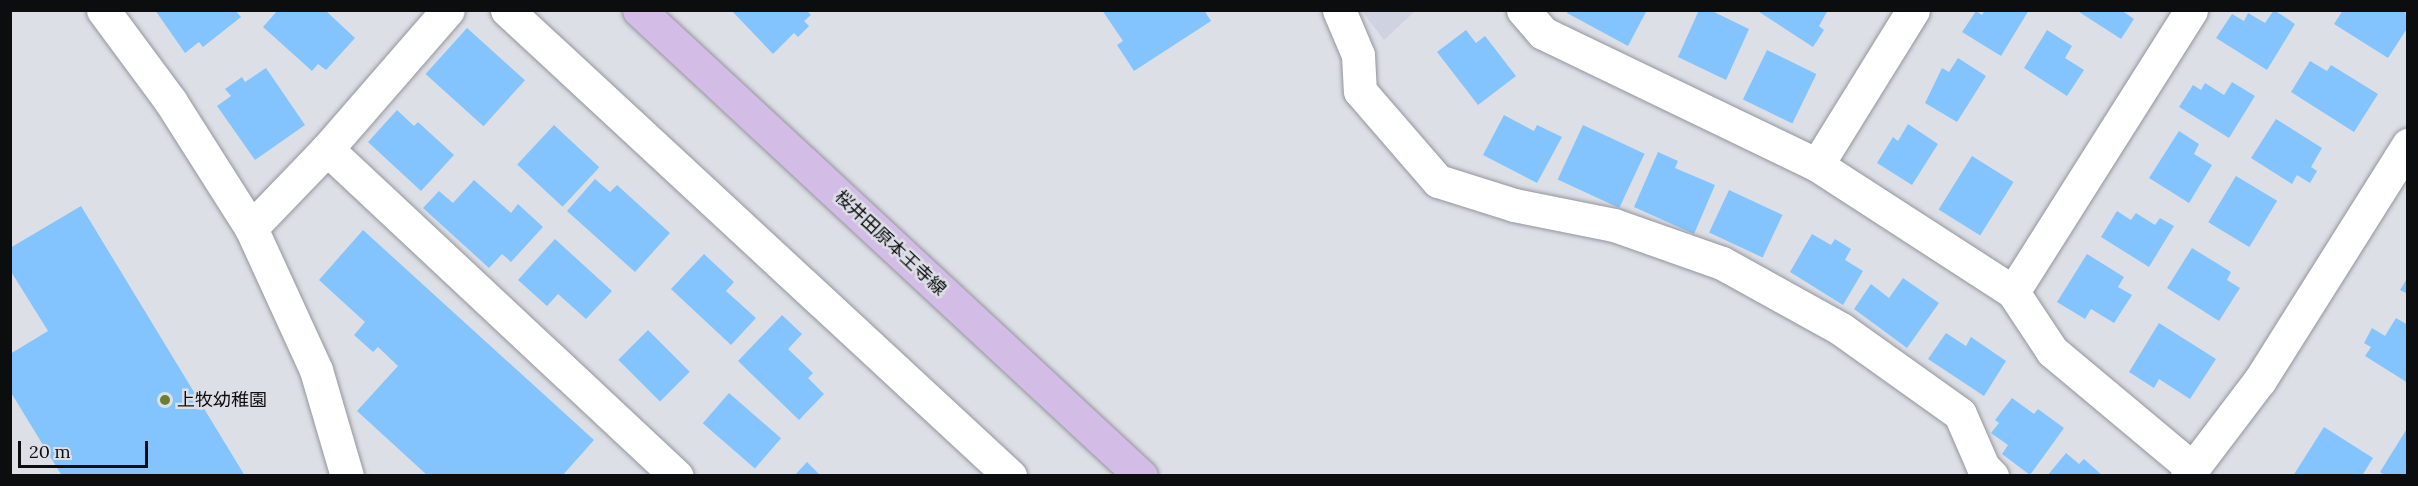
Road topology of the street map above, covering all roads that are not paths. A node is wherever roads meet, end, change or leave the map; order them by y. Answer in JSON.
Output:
{"nodes":[{"id":1,"x":103,"y":10,"type":"edge"},
{"id":2,"x":448,"y":10,"type":"edge"},
{"id":3,"x":507,"y":10,"type":"edge"},
{"id":4,"x":639,"y":10,"type":"edge"},
{"id":5,"x":1339,"y":10,"type":"edge"},
{"id":6,"x":1522,"y":10,"type":"edge"},
{"id":7,"x":1913,"y":10,"type":"edge"},
{"id":8,"x":2191,"y":10,"type":"edge"},
{"id":9,"x":2408,"y":145,"type":"edge"},
{"id":10,"x":327,"y":149,"type":"junction"},
{"id":11,"x":1817,"y":165,"type":"junction"},
{"id":12,"x":251,"y":228,"type":"junction"},
{"id":13,"x":2013,"y":292,"type":"junction"},
{"id":14,"x":2190,"y":472,"type":"edge"},
{"id":15,"x":347,"y":476,"type":"edge"},
{"id":16,"x":677,"y":476,"type":"edge"},
{"id":17,"x":1010,"y":476,"type":"edge"},
{"id":18,"x":1141,"y":476,"type":"edge"},
{"id":19,"x":1992,"y":476,"type":"edge"}],
"edges":[{"from":1,"to":12,"type":"street"},
{"from":2,"to":10,"type":"street"},
{"from":3,"to":17,"type":"street"},
{"from":4,"to":18,"type":"main road","name":"桜井田原本王寺線"},
{"from":5,"to":19,"type":"street"},
{"from":6,"to":11,"type":"street"},
{"from":7,"to":11,"type":"street"},
{"from":8,"to":13,"type":"street"},
{"from":9,"to":14,"type":"street"},
{"from":10,"to":12,"type":"street"},
{"from":10,"to":16,"type":"street"},
{"from":11,"to":13,"type":"street"},
{"from":12,"to":15,"type":"street"},
{"from":13,"to":14,"type":"street"}]}
